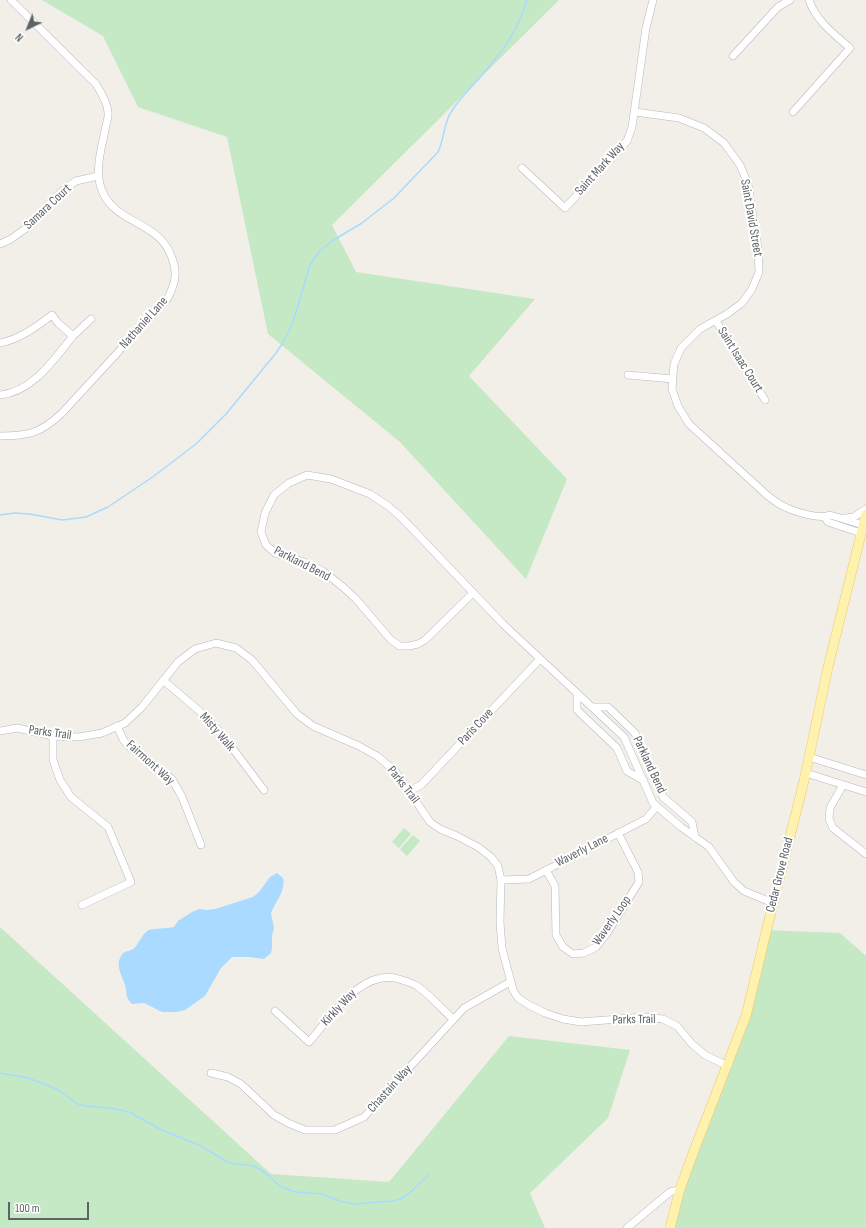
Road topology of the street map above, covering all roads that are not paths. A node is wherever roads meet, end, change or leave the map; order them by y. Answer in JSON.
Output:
{"nodes":[{"id":1,"x":11,"y":0,"type":"edge"},
{"id":2,"x":653,"y":0,"type":"edge"},
{"id":3,"x":790,"y":0,"type":"edge"},
{"id":4,"x":809,"y":0,"type":"edge"},
{"id":5,"x":733,"y":56,"type":"dead end"},
{"id":6,"x":634,"y":112,"type":"junction"},
{"id":7,"x":793,"y":112,"type":"dead end"},
{"id":8,"x":522,"y":168,"type":"dead end"},
{"id":9,"x":98,"y":176,"type":"junction"},
{"id":10,"x":0,"y":244,"type":"edge"},
{"id":11,"x":91,"y":319,"type":"dead end"},
{"id":12,"x":716,"y":321,"type":"junction"},
{"id":13,"x":73,"y":336,"type":"junction"},
{"id":14,"x":0,"y":343,"type":"edge"},
{"id":15,"x":628,"y":375,"type":"dead end"},
{"id":16,"x":673,"y":379,"type":"junction"},
{"id":17,"x":0,"y":395,"type":"edge"},
{"id":18,"x":765,"y":400,"type":"dead end"},
{"id":19,"x":0,"y":436,"type":"edge"},
{"id":20,"x":866,"y":509,"type":"edge"},
{"id":21,"x":866,"y":514,"type":"edge"},
{"id":22,"x":840,"y":522,"type":"junction"},
{"id":23,"x":862,"y":529,"type":"junction"},
{"id":24,"x":857,"y":549,"type":"junction"},
{"id":25,"x":473,"y":593,"type":"junction"},
{"id":26,"x":540,"y":659,"type":"junction"},
{"id":27,"x":164,"y":680,"type":"junction"},
{"id":28,"x":577,"y":693,"type":"junction"},
{"id":29,"x":592,"y":707,"type":"junction"},
{"id":30,"x":117,"y":726,"type":"junction"},
{"id":31,"x":0,"y":731,"type":"edge"},
{"id":32,"x":53,"y":736,"type":"junction"},
{"id":33,"x":809,"y":757,"type":"junction"},
{"id":34,"x":806,"y":774,"type":"junction"},
{"id":35,"x":866,"y":775,"type":"edge"},
{"id":36,"x":644,"y":781,"type":"junction"},
{"id":37,"x":843,"y":785,"type":"junction"},
{"id":38,"x":264,"y":790,"type":"dead end"},
{"id":39,"x":409,"y":791,"type":"junction"},
{"id":40,"x":866,"y":792,"type":"edge"},
{"id":41,"x":657,"y":806,"type":"junction"},
{"id":42,"x":618,"y":833,"type":"junction"},
{"id":43,"x":695,"y":838,"type":"junction"},
{"id":44,"x":201,"y":845,"type":"dead end"},
{"id":45,"x":866,"y":854,"type":"edge"},
{"id":46,"x":546,"y":870,"type":"junction"},
{"id":47,"x":501,"y":880,"type":"junction"},
{"id":48,"x":773,"y":903,"type":"junction"},
{"id":49,"x":82,"y":905,"type":"dead end"},
{"id":50,"x":510,"y":982,"type":"junction"},
{"id":51,"x":275,"y":1011,"type":"dead end"},
{"id":52,"x":453,"y":1019,"type":"junction"},
{"id":53,"x":728,"y":1066,"type":"junction"},
{"id":54,"x":211,"y":1073,"type":"dead end"},
{"id":55,"x":680,"y":1189,"type":"junction"},
{"id":56,"x":627,"y":1228,"type":"edge"},
{"id":57,"x":670,"y":1228,"type":"edge"}],
"edges":[{"from":1,"to":9,"type":"street","name":"Nathaniel Lane"},
{"from":2,"to":6,"type":"street","name":"Saint Mark Way"},
{"from":3,"to":5,"type":"street"},
{"from":4,"to":7,"type":"street"},
{"from":6,"to":8,"type":"street","name":"Saint Mark Way"},
{"from":6,"to":12,"type":"street","name":"Saint David Street"},
{"from":9,"to":10,"type":"street","name":"Samara Court"},
{"from":9,"to":19,"type":"street","name":"Nathaniel Lane"},
{"from":11,"to":13,"type":"street"},
{"from":12,"to":16,"type":"street","name":"Saint David Street"},
{"from":12,"to":18,"type":"street","name":"Saint Isaac Court"},
{"from":13,"to":14,"type":"street"},
{"from":13,"to":17,"type":"street"},
{"from":15,"to":16,"type":"street"},
{"from":16,"to":22,"type":"street","name":"Saint David Street"},
{"from":20,"to":22,"type":"street"},
{"from":21,"to":23,"type":"main road","name":"Cedar Grove Road"},
{"from":22,"to":23,"type":"street","name":"Saint David Street"},
{"from":22,"to":24,"type":"street"},
{"from":23,"to":24,"type":"main road","name":"Cedar Grove Road"},
{"from":24,"to":33,"type":"main road","name":"Cedar Grove Road"},
{"from":25,"to":25,"type":"street","name":"Parkland Bend"},
{"from":25,"to":26,"type":"street","name":"Parkland Bend"},
{"from":26,"to":28,"type":"street","name":"Parkland Bend"},
{"from":26,"to":39,"type":"street","name":"Paris Cove"},
{"from":27,"to":30,"type":"street","name":"Parks Trail"},
{"from":27,"to":38,"type":"street","name":"Misty Walk"},
{"from":27,"to":39,"type":"street","name":"Parks Trail"},
{"from":28,"to":29,"type":"street","name":"Parkland Bend"},
{"from":28,"to":36,"type":"street","name":"Parkland Bend"},
{"from":29,"to":36,"type":"street","name":"Parkland Bend"},
{"from":29,"to":43,"type":"street","name":"Parkland Bend"},
{"from":30,"to":32,"type":"street","name":"Parks Trail"},
{"from":30,"to":44,"type":"street","name":"Fairmont Way"},
{"from":31,"to":32,"type":"street","name":"Parks Trail"},
{"from":32,"to":49,"type":"street"},
{"from":33,"to":34,"type":"main road","name":"Cedar Grove Road"},
{"from":33,"to":35,"type":"street"},
{"from":34,"to":37,"type":"street"},
{"from":34,"to":48,"type":"main road","name":"Cedar Grove Road"},
{"from":36,"to":41,"type":"street","name":"Parkland Bend"},
{"from":37,"to":40,"type":"street"},
{"from":37,"to":45,"type":"street"},
{"from":39,"to":47,"type":"street","name":"Parks Trail"},
{"from":41,"to":42,"type":"street","name":"Waverly Lane"},
{"from":41,"to":43,"type":"street","name":"Parkland Bend"},
{"from":42,"to":46,"type":"street","name":"Waverly Lane"},
{"from":42,"to":46,"type":"street","name":"Waverly Loop"},
{"from":43,"to":48,"type":"street","name":"Parkland Bend"},
{"from":46,"to":47,"type":"street","name":"Waverly Lane"},
{"from":47,"to":50,"type":"street","name":"Parks Trail"},
{"from":48,"to":53,"type":"main road","name":"Cedar Grove Road"},
{"from":50,"to":52,"type":"street","name":"Chastain Way"},
{"from":50,"to":53,"type":"street","name":"Parks Trail"},
{"from":51,"to":52,"type":"street","name":"Kirkly Way"},
{"from":52,"to":54,"type":"street","name":"Chastain Way"},
{"from":53,"to":55,"type":"main road","name":"Cedar Grove Road"},
{"from":55,"to":56,"type":"street"},
{"from":55,"to":57,"type":"main road","name":"Cedar Grove Road"}]}
